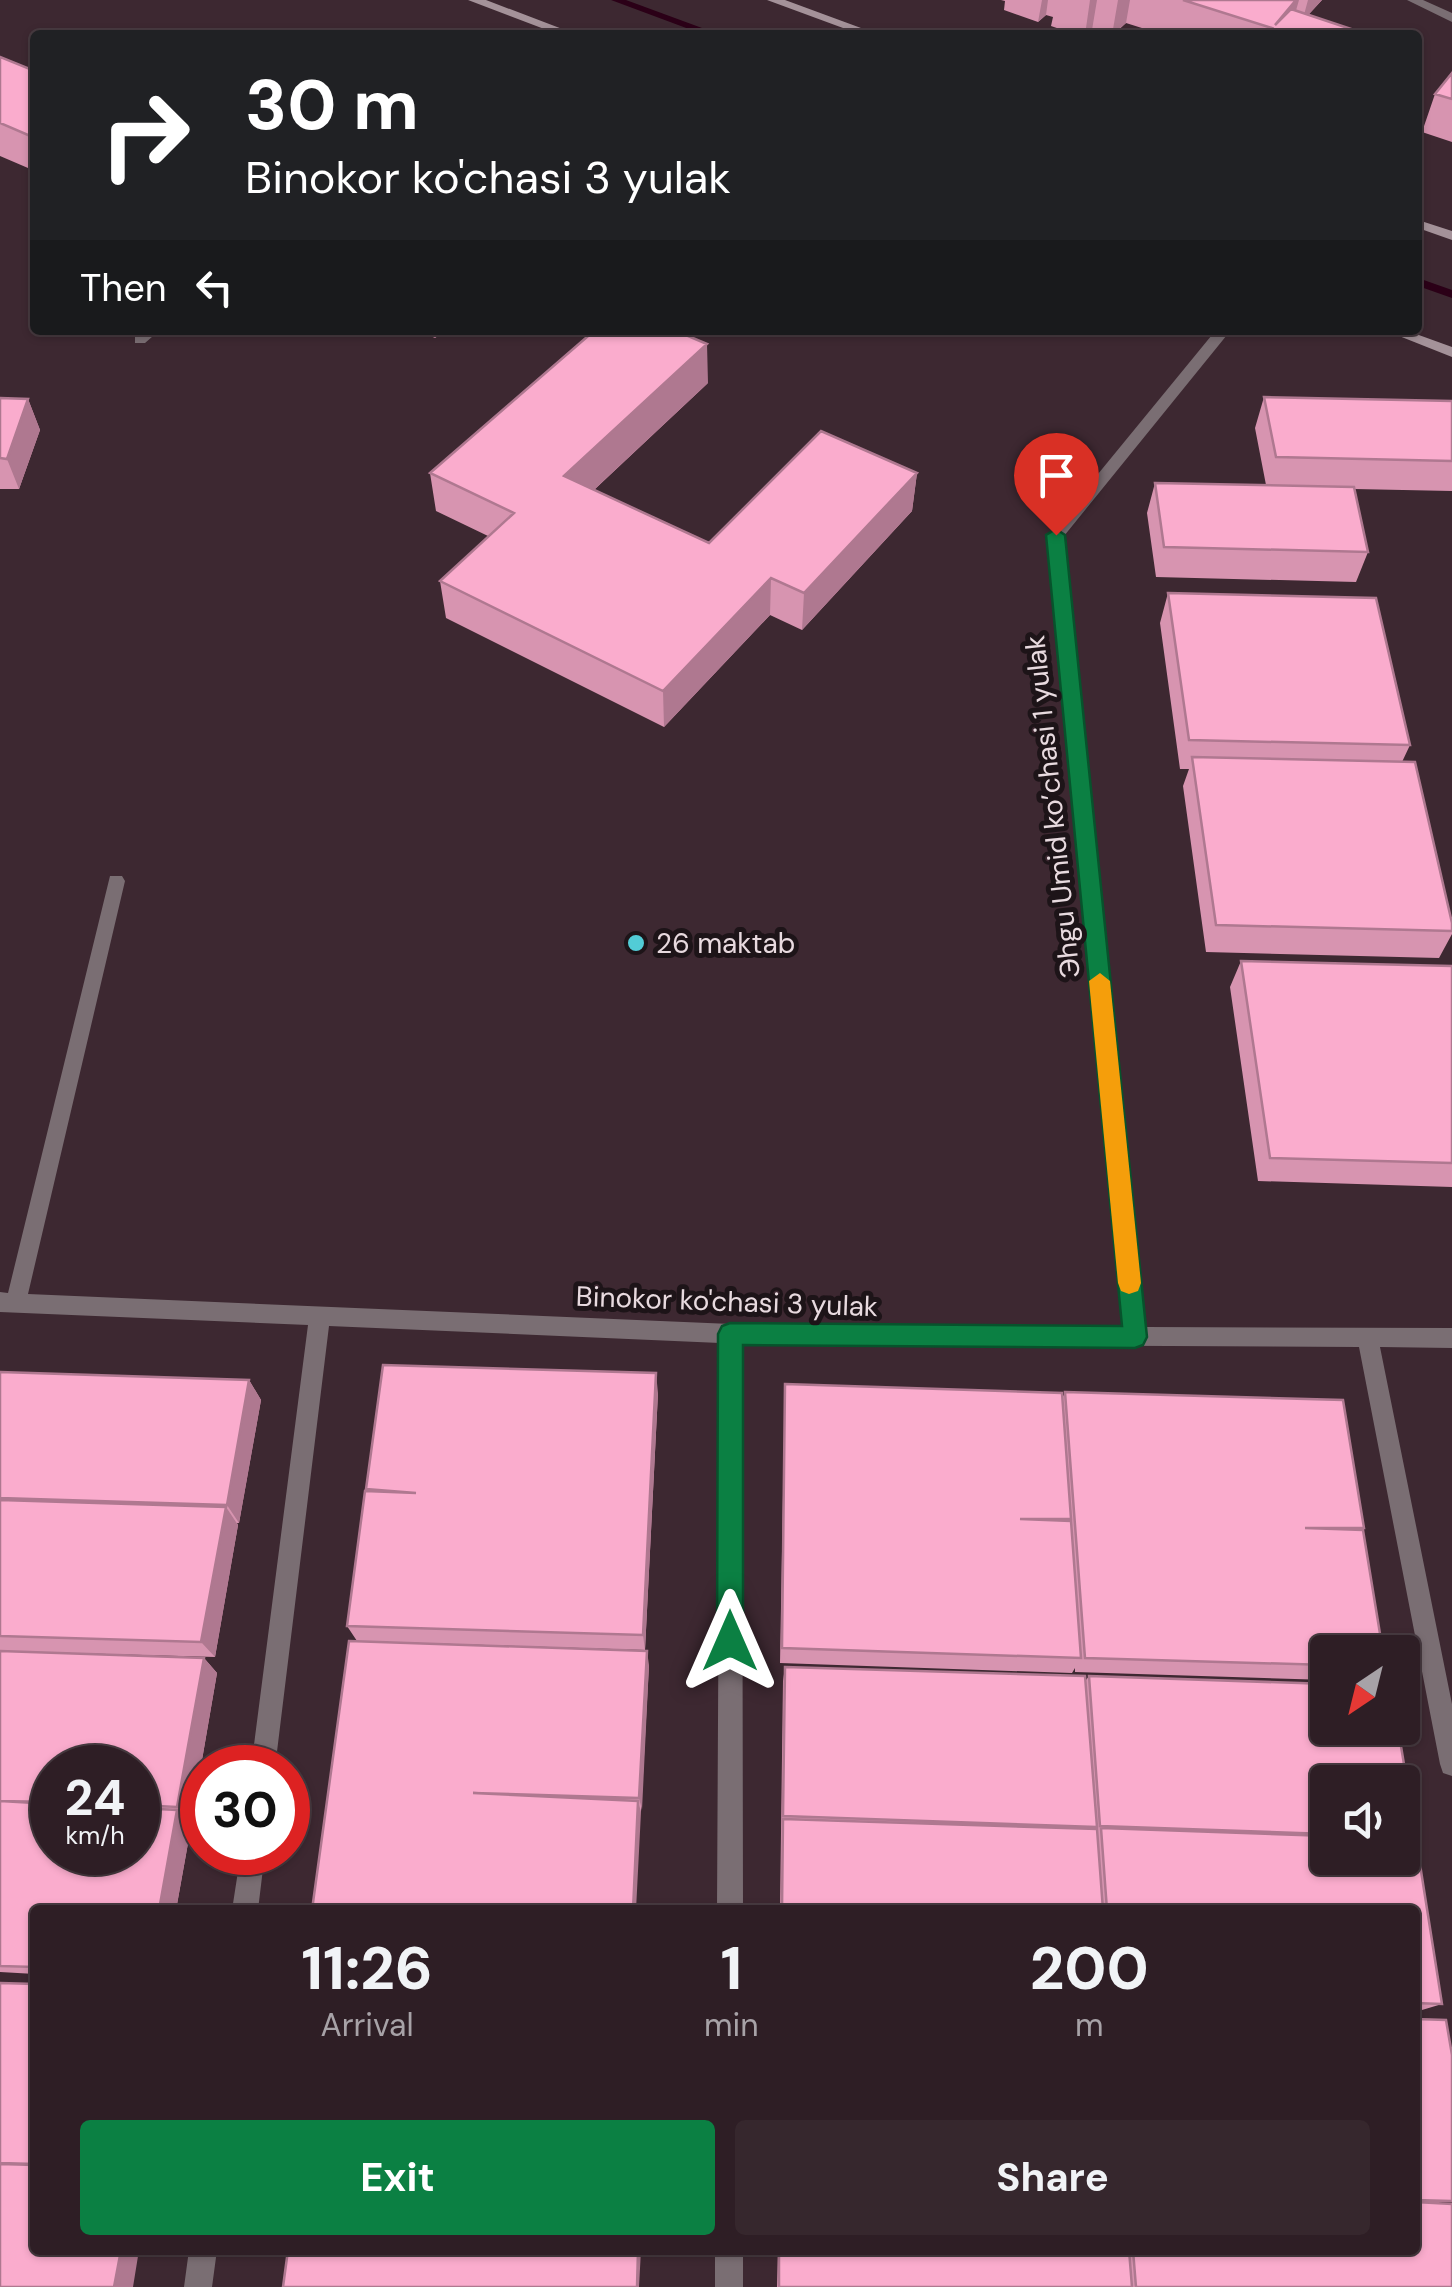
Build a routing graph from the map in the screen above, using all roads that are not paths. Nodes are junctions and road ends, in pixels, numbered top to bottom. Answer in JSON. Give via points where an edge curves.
{"nodes":[{"id":1,"x":474,"y":0,"type":"edge"},
{"id":2,"x":773,"y":0,"type":"edge"},
{"id":3,"x":1414,"y":0,"type":"edge"},
{"id":4,"x":1452,"y":18,"type":"edge"},
{"id":5,"x":547,"y":30,"type":"edge"},
{"id":6,"x":860,"y":30,"type":"edge"},
{"id":7,"x":1422,"y":225,"type":"edge"},
{"id":8,"x":1452,"y":236,"type":"edge"},
{"id":9,"x":1220,"y":335,"type":"edge"},
{"id":10,"x":1405,"y":335,"type":"edge"},
{"id":11,"x":1452,"y":352,"type":"edge"},
{"id":12,"x":116,"y":881,"type":"dead end"},
{"id":13,"x":8,"y":1302,"type":"edge"},
{"id":14,"x":320,"y":1315,"type":"junction"},
{"id":15,"x":730,"y":1334,"type":"junction"},
{"id":16,"x":1135,"y":1337,"type":"junction"},
{"id":17,"x":1452,"y":1338,"type":"edge"},
{"id":18,"x":1368,"y":1339,"type":"junction"},
{"id":19,"x":266,"y":1745,"type":"edge"},
{"id":20,"x":1452,"y":1764,"type":"edge"},
{"id":21,"x":250,"y":1875,"type":"edge"},
{"id":22,"x":247,"y":1905,"type":"edge"},
{"id":23,"x":730,"y":1905,"type":"edge"},
{"id":24,"x":202,"y":2255,"type":"edge"},
{"id":25,"x":729,"y":2255,"type":"edge"},
{"id":26,"x":198,"y":2287,"type":"edge"},
{"id":27,"x":729,"y":2287,"type":"edge"}],
"edges":[{"from":1,"to":5,"type":"main road"},
{"from":2,"to":6,"type":"main road"},
{"from":3,"to":4,"type":"street"},
{"from":7,"to":8,"type":"main road"},
{"from":9,"to":16,"type":"street","name":"Эhgu Umid ko’chasi 1 yulak","via":[[1056,535]]},
{"from":10,"to":11,"type":"main road"},
{"from":12,"to":13,"type":"street"},
{"from":13,"to":14,"type":"street","name":"Binokor ko'chasi 3 yulak"},
{"from":14,"to":15,"type":"street","name":"Binokor ko'chasi 3 yulak"},
{"from":14,"to":19,"type":"street"},
{"from":15,"to":16,"type":"street","name":"Binokor ko'chasi 3 yulak"},
{"from":15,"to":23,"type":"street"},
{"from":16,"to":18,"type":"street","name":"Binokor ko'chasi 3 yulak"},
{"from":17,"to":18,"type":"street","name":"Binokor ko'chasi 3 yulak"},
{"from":18,"to":20,"type":"street"},
{"from":21,"to":22,"type":"street"},
{"from":24,"to":26,"type":"street"},
{"from":25,"to":27,"type":"street"}]}
